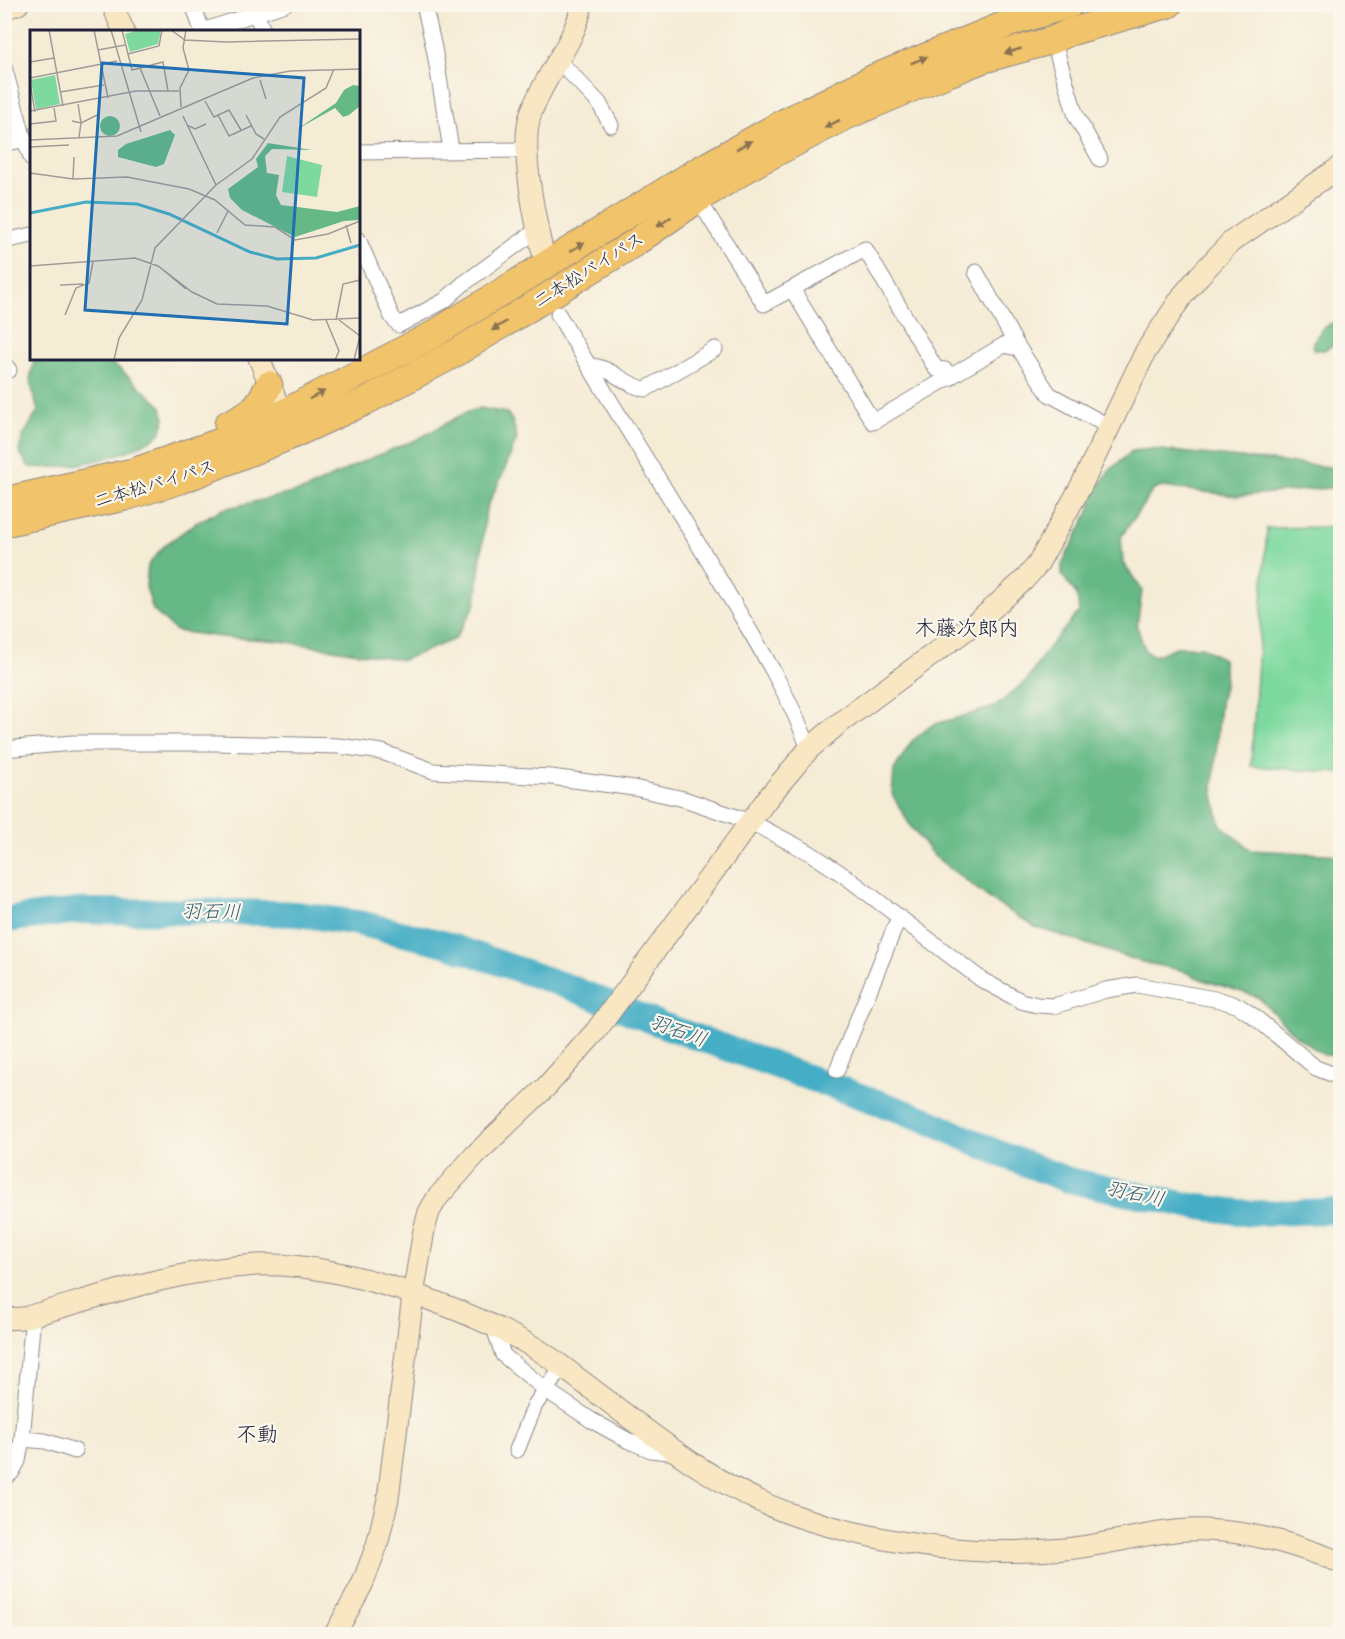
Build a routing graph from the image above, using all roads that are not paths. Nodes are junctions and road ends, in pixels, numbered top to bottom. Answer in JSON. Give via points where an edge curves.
{"nodes":[{"id":1,"x":18,"y":4,"type":"edge"},
{"id":2,"x":112,"y":4,"type":"edge"},
{"id":3,"x":193,"y":4,"type":"edge"},
{"id":4,"x":285,"y":4,"type":"edge"},
{"id":5,"x":424,"y":4,"type":"edge"},
{"id":6,"x":582,"y":4,"type":"edge"},
{"id":7,"x":1070,"y":4,"type":"edge"},
{"id":8,"x":1169,"y":4,"type":"edge"},
{"id":9,"x":4,"y":9,"type":"edge"},
{"id":10,"x":256,"y":15,"type":"junction"},
{"id":11,"x":122,"y":30,"type":"edge"},
{"id":12,"x":202,"y":30,"type":"edge"},
{"id":13,"x":205,"y":30,"type":"edge"},
{"id":14,"x":263,"y":30,"type":"edge"},
{"id":15,"x":1053,"y":40,"type":"junction"},
{"id":16,"x":558,"y":60,"type":"junction"},
{"id":17,"x":4,"y":67,"type":"edge"},
{"id":18,"x":611,"y":125,"type":"dead end"},
{"id":19,"x":24,"y":139,"type":"junction"},
{"id":20,"x":4,"y":144,"type":"edge"},
{"id":21,"x":451,"y":149,"type":"junction"},
{"id":22,"x":526,"y":150,"type":"junction"},
{"id":23,"x":360,"y":152,"type":"edge"},
{"id":24,"x":30,"y":154,"type":"edge"},
{"id":25,"x":1100,"y":159,"type":"dead end"},
{"id":26,"x":1341,"y":167,"type":"edge"},
{"id":27,"x":698,"y":199,"type":"junction"},
{"id":28,"x":537,"y":230,"type":"junction"},
{"id":29,"x":30,"y":235,"type":"edge"},
{"id":30,"x":4,"y":241,"type":"edge"},
{"id":31,"x":360,"y":244,"type":"edge"},
{"id":32,"x":543,"y":254,"type":"dead end"},
{"id":33,"x":976,"y":272,"type":"dead end"},
{"id":34,"x":792,"y":289,"type":"junction"},
{"id":35,"x":558,"y":314,"type":"dead end"},
{"id":36,"x":1016,"y":344,"type":"junction"},
{"id":37,"x":715,"y":350,"type":"dead end"},
{"id":38,"x":260,"y":360,"type":"edge"},
{"id":39,"x":589,"y":366,"type":"junction"},
{"id":40,"x":950,"y":378,"type":"junction"},
{"id":41,"x":269,"y":385,"type":"junction"},
{"id":42,"x":286,"y":425,"type":"junction"},
{"id":43,"x":1110,"y":427,"type":"junction"},
{"id":44,"x":89,"y":483,"type":"junction"},
{"id":45,"x":4,"y":501,"type":"edge"},
{"id":46,"x":4,"y":523,"type":"edge"},
{"id":47,"x":4,"y":749,"type":"edge"},
{"id":48,"x":809,"y":749,"type":"junction"},
{"id":49,"x":751,"y":822,"type":"junction"},
{"id":50,"x":899,"y":917,"type":"junction"},
{"id":51,"x":837,"y":1070,"type":"dead end"},
{"id":52,"x":1341,"y":1077,"type":"edge"},
{"id":53,"x":412,"y":1295,"type":"junction"},
{"id":54,"x":33,"y":1315,"type":"junction"},
{"id":55,"x":4,"y":1319,"type":"edge"},
{"id":56,"x":494,"y":1328,"type":"junction"},
{"id":57,"x":562,"y":1367,"type":"junction"},
{"id":58,"x":546,"y":1390,"type":"junction"},
{"id":59,"x":22,"y":1439,"type":"junction"},
{"id":60,"x":517,"y":1450,"type":"dead end"},
{"id":61,"x":75,"y":1451,"type":"dead end"},
{"id":62,"x":677,"y":1453,"type":"junction"},
{"id":63,"x":11,"y":1463,"type":"edge"},
{"id":64,"x":4,"y":1479,"type":"edge"},
{"id":65,"x":1341,"y":1562,"type":"edge"},
{"id":66,"x":335,"y":1635,"type":"edge"}],
"edges":[{"from":1,"to":9,"type":"street"},
{"from":2,"to":11,"type":"street"},
{"from":3,"to":12,"type":"street"},
{"from":4,"to":10,"type":"street"},
{"from":5,"to":21,"type":"street"},
{"from":6,"to":16,"type":"street","via":[[576,26]]},
{"from":42,"to":7,"type":"highway","name":"二本松バイパス","one_way":true,"via":[[696,172],[787,121],[874,78],[1007,24]]},
{"from":8,"to":15,"type":"highway","name":"二本松バイパス"},
{"from":10,"to":13,"type":"street"},
{"from":10,"to":14,"type":"street"},
{"from":15,"to":25,"type":"street","via":[[1076,116]]},
{"from":15,"to":27,"type":"highway","name":"二本松バイパス","one_way":true,"via":[[981,60],[846,116],[756,163]]},
{"from":16,"to":18,"type":"street","via":[[599,103]]},
{"from":16,"to":22,"type":"street","via":[[531,111]]},
{"from":17,"to":19,"type":"street"},
{"from":19,"to":20,"type":"street"},
{"from":19,"to":24,"type":"street"},
{"from":21,"to":22,"type":"street"},
{"from":21,"to":23,"type":"street"},
{"from":22,"to":28,"type":"street"},
{"from":26,"to":43,"type":"street","via":[[1231,242],[1200,275],[1146,351]]},
{"from":27,"to":34,"type":"street","via":[[764,304]]},
{"from":27,"to":42,"type":"highway","name":"二本松バイパス","one_way":true,"via":[[633,244],[454,354],[364,402]]},
{"from":28,"to":31,"type":"street","via":[[444,301],[399,324],[392,317]]},
{"from":28,"to":32,"type":"street"},
{"from":29,"to":30,"type":"street"},
{"from":33,"to":36,"type":"street"},
{"from":34,"to":40,"type":"street","via":[[865,249],[936,369],[945,370]]},
{"from":34,"to":40,"type":"street","via":[[873,422]]},
{"from":35,"to":39,"type":"street"},
{"from":36,"to":40,"type":"street","via":[[1004,345]]},
{"from":36,"to":43,"type":"street","via":[[1049,394]]},
{"from":37,"to":39,"type":"street","via":[[646,390],[601,366]]},
{"from":38,"to":41,"type":"street"},
{"from":39,"to":48,"type":"street","via":[[776,676]]},
{"from":41,"to":42,"type":"street"},
{"from":41,"to":44,"type":"highway","via":[[246,416],[110,470]]},
{"from":42,"to":44,"type":"highway","name":"二本松バイパス"},
{"from":42,"to":46,"type":"highway","name":"二本松バイパス","via":[[181,480],[125,497]]},
{"from":43,"to":48,"type":"street","via":[[1050,545],[1024,580],[981,618]]},
{"from":44,"to":45,"type":"highway","name":"二本松バイパス"},
{"from":47,"to":49,"type":"street","via":[[73,743],[339,746],[382,752],[433,771],[551,777],[634,788],[684,799]]},
{"from":48,"to":49,"type":"street"},
{"from":49,"to":50,"type":"street","via":[[810,853]]},
{"from":49,"to":53,"type":"street","via":[[599,1027],[437,1198],[424,1230]]},
{"from":50,"to":51,"type":"street"},
{"from":50,"to":52,"type":"street","via":[[982,980],[1022,1001],[1054,1006],[1137,985],[1220,1000],[1239,1006],[1256,1018],[1316,1068]]},
{"from":53,"to":54,"type":"street","via":[[343,1275],[258,1265],[197,1272]]},
{"from":53,"to":56,"type":"street"},
{"from":53,"to":66,"type":"street","via":[[388,1499],[362,1585]]},
{"from":54,"to":55,"type":"street"},
{"from":54,"to":59,"type":"street"},
{"from":56,"to":57,"type":"street","via":[[531,1345]]},
{"from":56,"to":58,"type":"street","via":[[503,1355]]},
{"from":57,"to":58,"type":"street"},
{"from":57,"to":62,"type":"street"},
{"from":58,"to":60,"type":"street","via":[[535,1405]]},
{"from":58,"to":62,"type":"street","via":[[629,1441],[651,1450]]},
{"from":59,"to":61,"type":"street","via":[[45,1441]]},
{"from":59,"to":63,"type":"street"},
{"from":62,"to":65,"type":"street","via":[[787,1513],[873,1536],[952,1550],[1001,1553],[1068,1549],[1201,1529],[1263,1535]]},
{"from":63,"to":64,"type":"street","via":[[12,1472]]}]}
